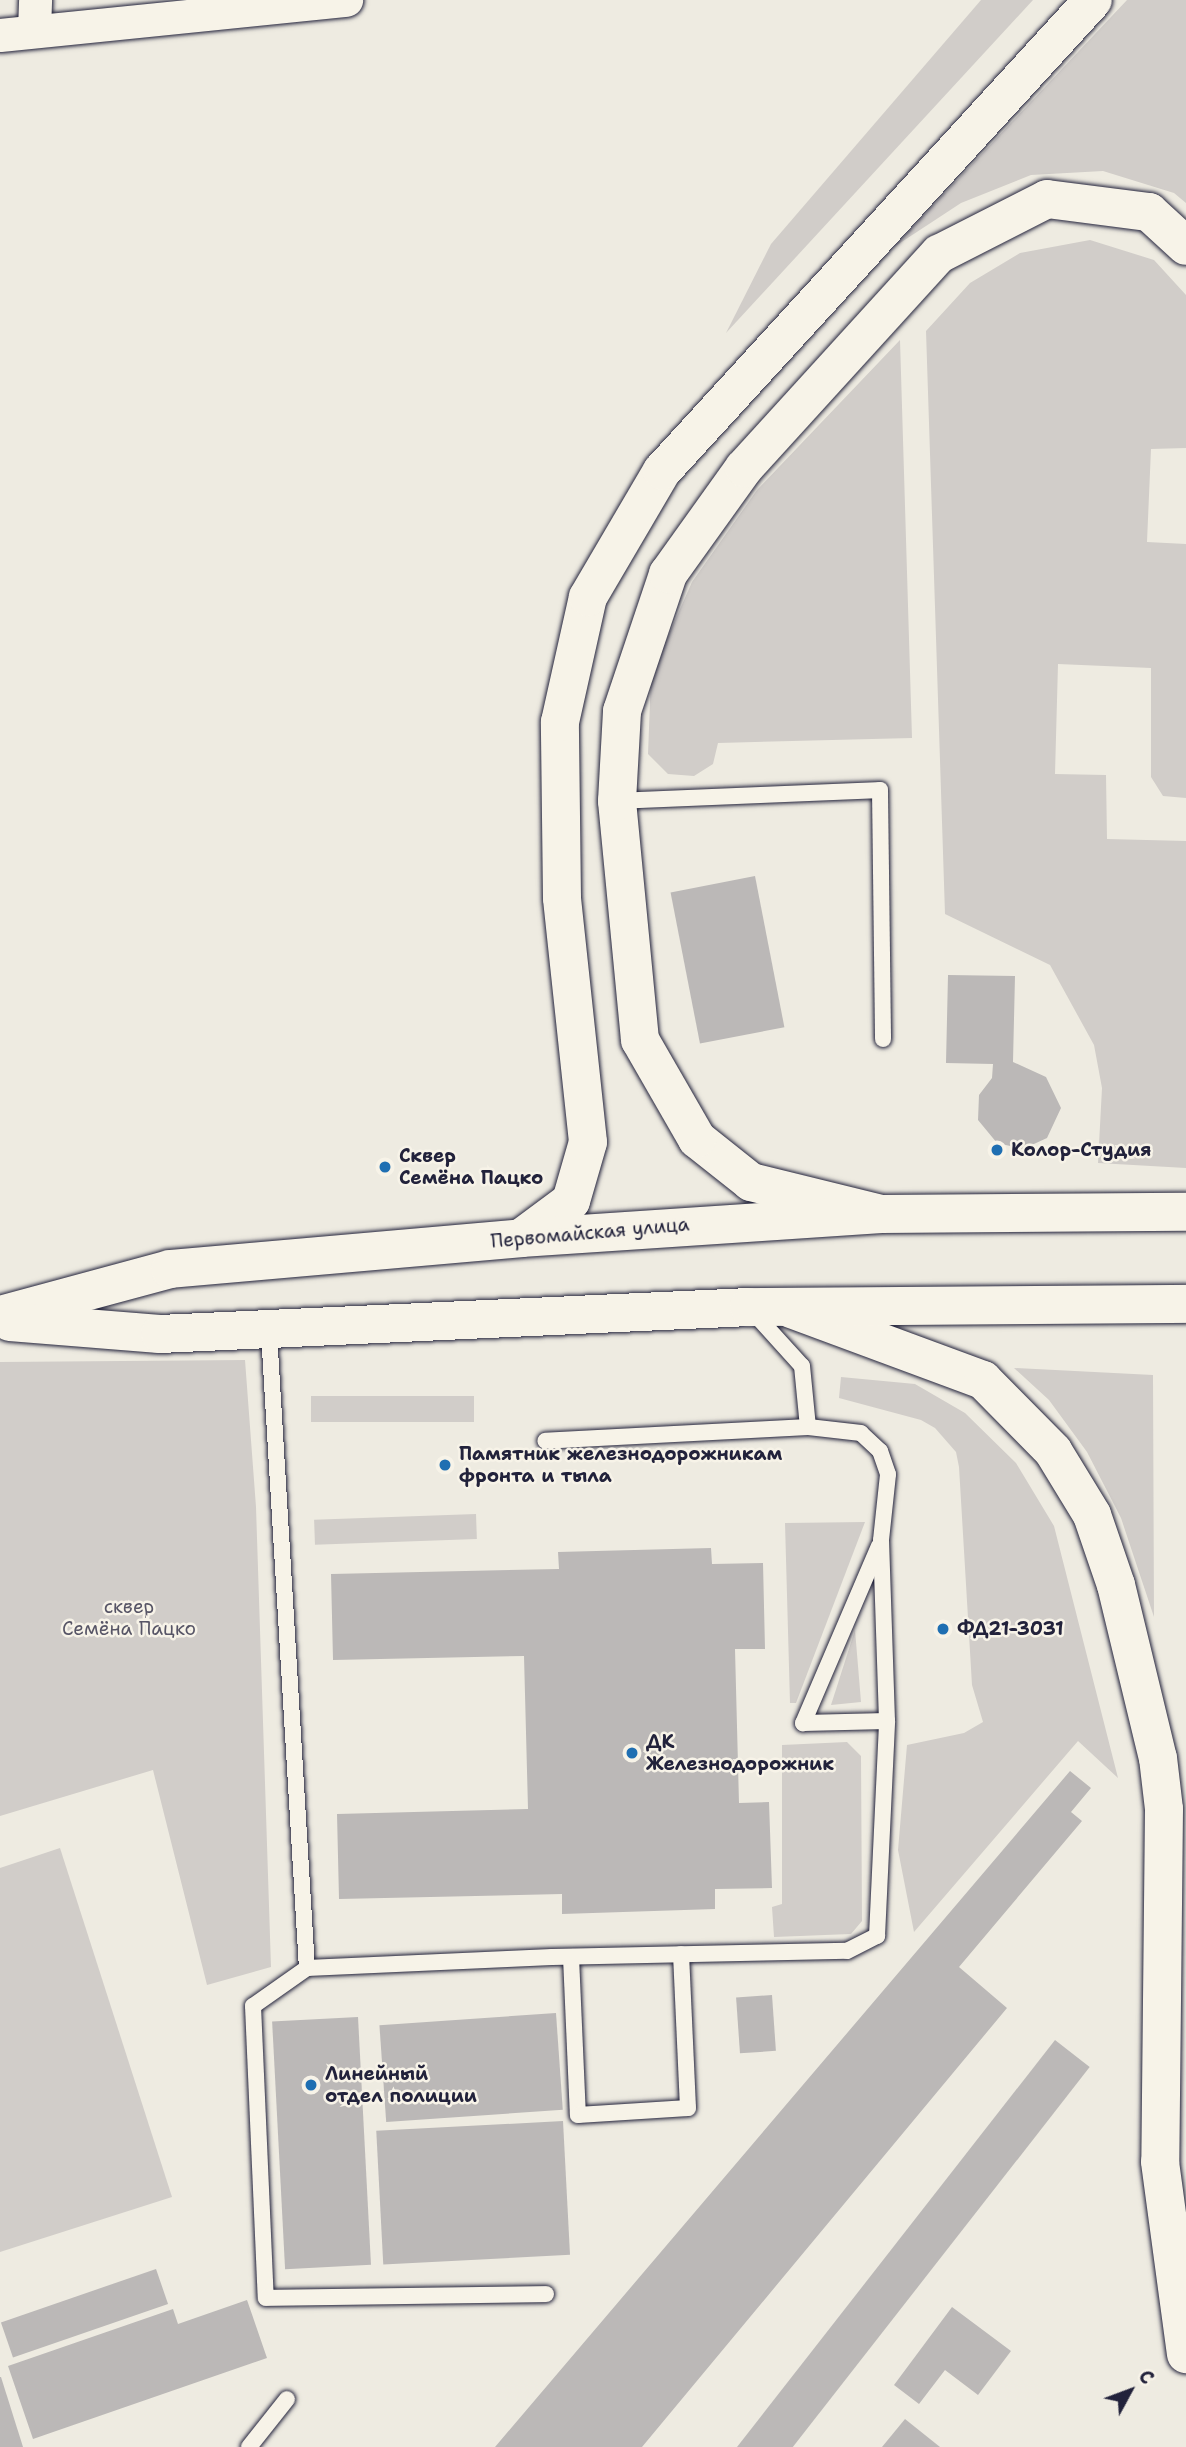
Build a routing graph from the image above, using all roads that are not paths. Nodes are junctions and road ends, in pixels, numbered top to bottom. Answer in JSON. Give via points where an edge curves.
{"nodes":[{"id":1,"x":346,"y":0,"type":"edge"},
{"id":2,"x":1093,"y":0,"type":"edge"},
{"id":3,"x":34,"y":15,"type":"edge"},
{"id":4,"x":0,"y":35,"type":"edge"},
{"id":5,"x":1186,"y":246,"type":"edge"},
{"id":6,"x":617,"y":801,"type":"junction"},
{"id":7,"x":883,"y":1039,"type":"dead end"},
{"id":8,"x":1176,"y":1212,"type":"edge"},
{"id":9,"x":881,"y":1214,"type":"junction"},
{"id":10,"x":521,"y":1238,"type":"junction"},
{"id":11,"x":1169,"y":1304,"type":"edge"},
{"id":12,"x":749,"y":1307,"type":"junction"},
{"id":13,"x":791,"y":1309,"type":"junction"},
{"id":14,"x":0,"y":1315,"type":"edge"},
{"id":15,"x":0,"y":1321,"type":"edge"},
{"id":16,"x":269,"y":1333,"type":"junction"},
{"id":17,"x":808,"y":1427,"type":"junction"},
{"id":18,"x":545,"y":1441,"type":"dead end"},
{"id":19,"x":881,"y":1540,"type":"junction"},
{"id":20,"x":887,"y":1721,"type":"junction"},
{"id":21,"x":681,"y":1954,"type":"junction"},
{"id":22,"x":571,"y":1956,"type":"junction"},
{"id":23,"x":307,"y":1968,"type":"junction"},
{"id":24,"x":546,"y":2294,"type":"dead end"},
{"id":25,"x":1186,"y":2354,"type":"edge"},
{"id":26,"x":287,"y":2399,"type":"dead end"},
{"id":27,"x":249,"y":2447,"type":"edge"}],
"edges":[{"from":1,"to":3,"type":"street"},
{"from":2,"to":10,"type":"street","via":[[662,471],[588,597],[559,722],[562,898],[588,1142],[571,1201]]},
{"from":3,"to":4,"type":"street"},
{"from":5,"to":6,"type":"street","via":[[1149,212],[1047,199],[939,254],[744,468],[668,573],[622,710]]},
{"from":6,"to":7,"type":"lane","via":[[880,790]]},
{"from":6,"to":9,"type":"street","via":[[640,1040],[697,1139],[751,1182]]},
{"from":8,"to":9,"type":"street","name":"Первомайская улица"},
{"from":9,"to":10,"type":"street","name":"Первомайская улица"},
{"from":10,"to":14,"type":"street","name":"Первомайская улица","via":[[170,1269]]},
{"from":11,"to":13,"type":"street","via":[[948,1302]]},
{"from":12,"to":13,"type":"street"},
{"from":12,"to":16,"type":"street","via":[[444,1318]]},
{"from":12,"to":17,"type":"lane","via":[[802,1366]]},
{"from":13,"to":25,"type":"street","via":[[983,1380],[1053,1451],[1092,1515],[1116,1585],[1158,1758],[1164,1809],[1160,2162]]},
{"from":15,"to":16,"type":"street","via":[[160,1334]]},
{"from":16,"to":23,"type":"lane"},
{"from":17,"to":18,"type":"lane"},
{"from":17,"to":19,"type":"lane","via":[[862,1433],[880,1451],[888,1474]]},
{"from":19,"to":20,"type":"lane"},
{"from":19,"to":20,"type":"lane","via":[[803,1723]]},
{"from":20,"to":21,"type":"lane","via":[[877,1937],[847,1951]]},
{"from":21,"to":22,"type":"lane"},
{"from":21,"to":22,"type":"lane","via":[[688,2108],[578,2115]]},
{"from":22,"to":23,"type":"lane"},
{"from":23,"to":24,"type":"lane","via":[[253,2006],[266,2298]]},
{"from":26,"to":27,"type":"lane"}]}
